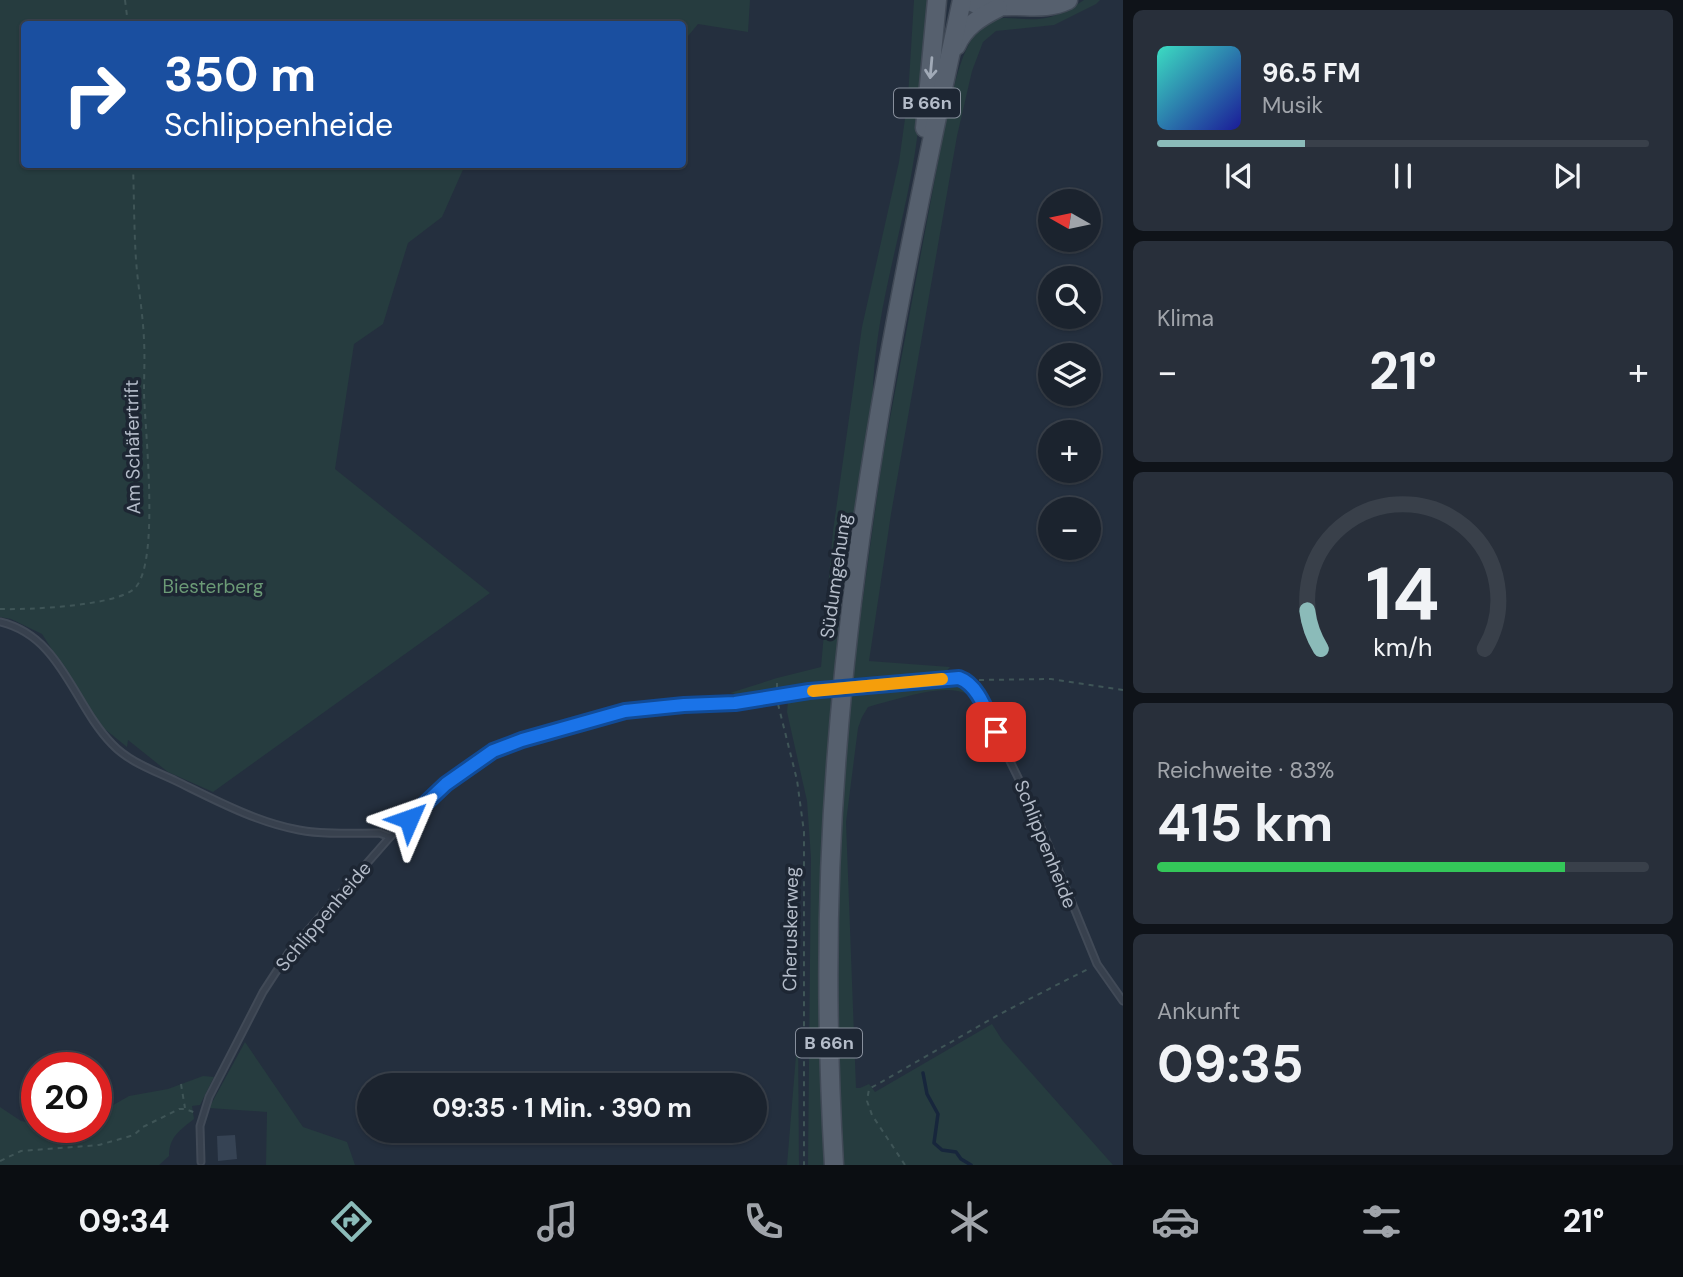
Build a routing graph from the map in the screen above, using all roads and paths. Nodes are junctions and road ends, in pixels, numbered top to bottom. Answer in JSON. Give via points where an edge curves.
{"nodes":[{"id":1,"x":125,"y":0,"type":"edge"},
{"id":2,"x":937,"y":0,"type":"edge"},
{"id":3,"x":962,"y":0,"type":"edge"},
{"id":4,"x":968,"y":0,"type":"edge"},
{"id":5,"x":1068,"y":0,"type":"edge"},
{"id":6,"x":1004,"y":4,"type":"edge"},
{"id":7,"x":128,"y":21,"type":"edge"},
{"id":8,"x":948,"y":65,"type":"junction"},
{"id":9,"x":133,"y":168,"type":"edge"},
{"id":10,"x":919,"y":205,"type":"junction"},
{"id":11,"x":0,"y":609,"type":"edge"},
{"id":12,"x":0,"y":622,"type":"edge"},
{"id":13,"x":777,"y":678,"type":"dead end"},
{"id":14,"x":968,"y":681,"type":"junction"},
{"id":15,"x":1123,"y":690,"type":"edge"},
{"id":16,"x":776,"y":696,"type":"junction"},
{"id":17,"x":390,"y":837,"type":"junction"},
{"id":18,"x":1097,"y":964,"type":"junction"},
{"id":19,"x":1123,"y":1001,"type":"edge"},
{"id":20,"x":181,"y":1084,"type":"dead end"},
{"id":21,"x":186,"y":1109,"type":"junction"},
{"id":22,"x":203,"y":1113,"type":"junction"},
{"id":23,"x":0,"y":1161,"type":"edge"},
{"id":24,"x":201,"y":1162,"type":"dead end"},
{"id":25,"x":804,"y":1165,"type":"edge"},
{"id":26,"x":834,"y":1165,"type":"edge"},
{"id":27,"x":905,"y":1165,"type":"edge"}],
"edges":[{"from":1,"to":7,"type":"path"},
{"from":2,"to":10,"type":"main road","number":"B 66n","one_way":true},
{"from":3,"to":8,"type":"main road","name":"Südumgehung","number":"B 66n"},
{"from":4,"to":6,"type":"main road"},
{"from":5,"to":6,"type":"main road","via":[[1049,7]]},
{"from":6,"to":8,"type":"main road","number":"B 66n","via":[[972,24]]},
{"from":8,"to":10,"type":"main road","name":"Südumgehung","number":"B 66n"},
{"from":9,"to":11,"type":"path","name":"Am Schäfertrift","via":[[148,460],[143,575],[130,592],[103,600],[58,609]]},
{"from":10,"to":26,"type":"main road","name":"Südumgehung","number":"B 66n","via":[[866,506],[837,748],[828,921]]},
{"from":12,"to":17,"type":"lane","via":[[30,633],[46,647],[98,727],[127,758],[261,819],[298,830]]},
{"from":13,"to":16,"type":"path","name":"Cheruskerweg"},
{"from":14,"to":15,"type":"path","via":[[1032,678]]},
{"from":14,"to":16,"type":"lane","name":"Schlippenheide","bridge":true,"via":[[943,679]]},
{"from":14,"to":18,"type":"lane","name":"Schlippenheide","via":[[1015,769]]},
{"from":16,"to":17,"type":"lane","name":"Schlippenheide","via":[[625,711],[512,744],[493,751],[446,784]]},
{"from":16,"to":25,"type":"path","name":"Cheruskerweg","via":[[797,780],[804,832]]},
{"from":17,"to":22,"type":"lane","name":"Schlippenheide","via":[[289,952],[246,1025]]},
{"from":18,"to":19,"type":"lane","name":"Schlippenheide"},
{"from":18,"to":27,"type":"path","via":[[869,1088],[872,1115]]},
{"from":20,"to":21,"type":"path"},
{"from":21,"to":22,"type":"path"},
{"from":21,"to":23,"type":"path","via":[[168,1113],[134,1135],[99,1144],[20,1151]]},
{"from":22,"to":24,"type":"lane","name":"Schlippenheide"}]}
